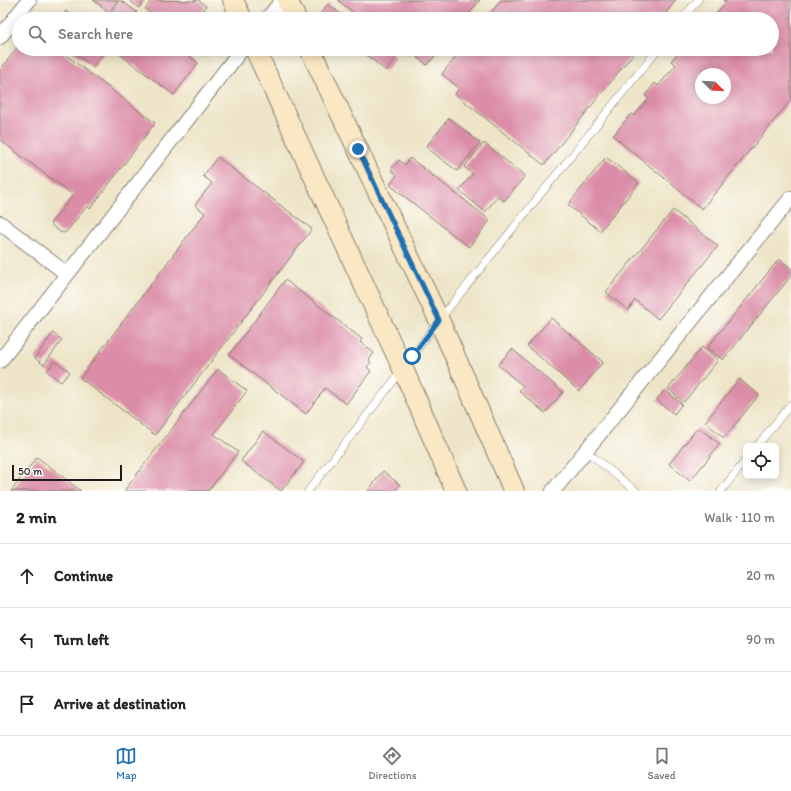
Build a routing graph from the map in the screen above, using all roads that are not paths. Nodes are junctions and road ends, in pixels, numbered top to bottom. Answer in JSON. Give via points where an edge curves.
{"nodes":[{"id":1,"x":29,"y":0,"type":"edge"},
{"id":2,"x":233,"y":0,"type":"edge"},
{"id":3,"x":283,"y":0,"type":"edge"},
{"id":4,"x":287,"y":0,"type":"edge"},
{"id":5,"x":698,"y":0,"type":"edge"},
{"id":6,"x":20,"y":12,"type":"edge"},
{"id":7,"x":239,"y":12,"type":"edge"},
{"id":8,"x":273,"y":12,"type":"edge"},
{"id":9,"x":293,"y":12,"type":"edge"},
{"id":10,"x":688,"y":12,"type":"edge"},
{"id":11,"x":12,"y":22,"type":"edge"},
{"id":12,"x":0,"y":38,"type":"edge"},
{"id":13,"x":237,"y":56,"type":"edge"},
{"id":14,"x":258,"y":56,"type":"edge"},
{"id":15,"x":313,"y":56,"type":"edge"},
{"id":16,"x":652,"y":56,"type":"edge"},
{"id":17,"x":791,"y":198,"type":"edge"},
{"id":18,"x":0,"y":223,"type":"edge"},
{"id":19,"x":67,"y":274,"type":"junction"},
{"id":20,"x":439,"y":320,"type":"junction"},
{"id":21,"x":0,"y":361,"type":"edge"},
{"id":22,"x":403,"y":369,"type":"junction"},
{"id":23,"x":791,"y":404,"type":"edge"},
{"id":24,"x":759,"y":443,"type":"edge"},
{"id":25,"x":586,"y":450,"type":"junction"},
{"id":26,"x":743,"y":464,"type":"edge"},
{"id":27,"x":308,"y":491,"type":"edge"},
{"id":28,"x":456,"y":491,"type":"edge"},
{"id":29,"x":514,"y":491,"type":"edge"},
{"id":30,"x":553,"y":491,"type":"edge"},
{"id":31,"x":636,"y":491,"type":"edge"},
{"id":32,"x":721,"y":491,"type":"edge"}],
"edges":[{"from":1,"to":6,"type":"street"},
{"from":2,"to":7,"type":"street"},
{"from":3,"to":8,"type":"street"},
{"from":4,"to":9,"type":"street"},
{"from":5,"to":10,"type":"lane"},
{"from":11,"to":12,"type":"street"},
{"from":13,"to":19,"type":"street"},
{"from":14,"to":22,"type":"street"},
{"from":15,"to":20,"type":"street"},
{"from":16,"to":20,"type":"lane"},
{"from":17,"to":25,"type":"street"},
{"from":18,"to":19,"type":"street"},
{"from":19,"to":21,"type":"street"},
{"from":20,"to":22,"type":"lane"},
{"from":20,"to":29,"type":"street"},
{"from":22,"to":27,"type":"lane"},
{"from":22,"to":28,"type":"street"},
{"from":23,"to":24,"type":"lane"},
{"from":25,"to":30,"type":"street"},
{"from":25,"to":31,"type":"lane"},
{"from":26,"to":32,"type":"lane"}]}
